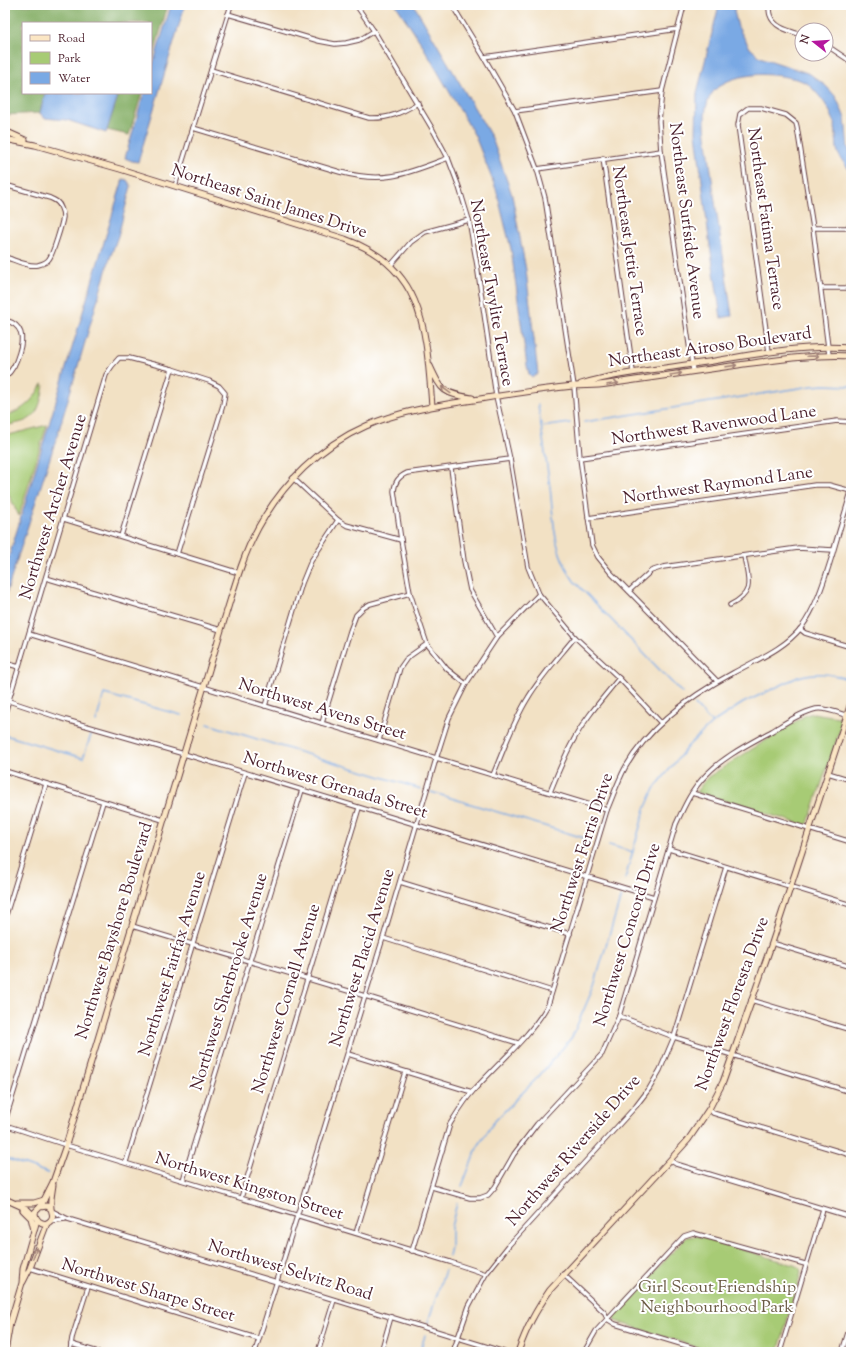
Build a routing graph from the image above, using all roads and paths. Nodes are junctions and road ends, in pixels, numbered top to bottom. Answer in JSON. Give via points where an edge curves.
{"nodes":[{"id":1,"x":231,"y":5,"type":"edge"},
{"id":2,"x":356,"y":5,"type":"edge"},
{"id":3,"x":452,"y":5,"type":"edge"},
{"id":4,"x":684,"y":5,"type":"edge"},
{"id":5,"x":769,"y":5,"type":"edge"},
{"id":6,"x":228,"y":14,"type":"junction"},
{"id":7,"x":678,"y":29,"type":"junction"},
{"id":8,"x":374,"y":31,"type":"junction"},
{"id":9,"x":794,"y":32,"type":"edge"},
{"id":10,"x":834,"y":50,"type":"edge"},
{"id":11,"x":484,"y":57,"type":"junction"},
{"id":12,"x":851,"y":64,"type":"edge"},
{"id":13,"x":211,"y":70,"type":"junction"},
{"id":14,"x":662,"y":91,"type":"junction"},
{"id":15,"x":418,"y":103,"type":"junction"},
{"id":16,"x":515,"y":111,"type":"junction"},
{"id":17,"x":193,"y":128,"type":"junction"},
{"id":18,"x":5,"y":131,"type":"edge"},
{"id":19,"x":5,"y":139,"type":"edge"},
{"id":20,"x":35,"y":145,"type":"junction"},
{"id":21,"x":660,"y":151,"type":"junction"},
{"id":22,"x":448,"y":158,"type":"junction"},
{"id":23,"x":603,"y":158,"type":"junction"},
{"id":24,"x":537,"y":169,"type":"junction"},
{"id":25,"x":5,"y":184,"type":"edge"},
{"id":26,"x":175,"y":186,"type":"junction"},
{"id":27,"x":469,"y":220,"type":"junction"},
{"id":28,"x":813,"y":228,"type":"junction"},
{"id":29,"x":851,"y":228,"type":"edge"},
{"id":30,"x":5,"y":257,"type":"edge"},
{"id":31,"x":391,"y":265,"type":"junction"},
{"id":32,"x":821,"y":288,"type":"junction"},
{"id":33,"x":851,"y":288,"type":"edge"},
{"id":34,"x":5,"y":320,"type":"edge"},
{"id":35,"x":829,"y":347,"type":"junction"},
{"id":36,"x":851,"y":348,"type":"edge"},
{"id":37,"x":769,"y":352,"type":"junction"},
{"id":38,"x":829,"y":355,"type":"junction"},
{"id":39,"x":851,"y":356,"type":"edge"},
{"id":40,"x":428,"y":362,"type":"junction"},
{"id":41,"x":692,"y":365,"type":"junction"},
{"id":42,"x":172,"y":369,"type":"junction"},
{"id":43,"x":693,"y":371,"type":"junction"},
{"id":44,"x":632,"y":372,"type":"junction"},
{"id":45,"x":5,"y":377,"type":"edge"},
{"id":46,"x":574,"y":386,"type":"junction"},
{"id":47,"x":496,"y":396,"type":"junction"},
{"id":48,"x":477,"y":399,"type":"junction"},
{"id":49,"x":432,"y":406,"type":"junction"},
{"id":50,"x":851,"y":422,"type":"edge"},
{"id":51,"x":580,"y":458,"type":"junction"},
{"id":52,"x":510,"y":459,"type":"junction"},
{"id":53,"x":451,"y":468,"type":"junction"},
{"id":54,"x":294,"y":478,"type":"junction"},
{"id":55,"x":851,"y":491,"type":"edge"},
{"id":56,"x":588,"y":518,"type":"junction"},
{"id":57,"x":64,"y":519,"type":"junction"},
{"id":58,"x":338,"y":520,"type":"junction"},
{"id":59,"x":121,"y":536,"type":"junction"},
{"id":60,"x":401,"y":540,"type":"junction"},
{"id":61,"x":833,"y":550,"type":"junction"},
{"id":62,"x":177,"y":554,"type":"junction"},
{"id":63,"x":744,"y":556,"type":"junction"},
{"id":64,"x":239,"y":573,"type":"junction"},
{"id":65,"x":46,"y":578,"type":"junction"},
{"id":66,"x":629,"y":591,"type":"junction"},
{"id":67,"x":410,"y":593,"type":"junction"},
{"id":68,"x":539,"y":594,"type":"junction"},
{"id":69,"x":730,"y":606,"type":"dead end"},
{"id":70,"x":800,"y":629,"type":"junction"},
{"id":71,"x":221,"y":630,"type":"junction"},
{"id":72,"x":29,"y":634,"type":"junction"},
{"id":73,"x":497,"y":637,"type":"junction"},
{"id":74,"x":575,"y":637,"type":"junction"},
{"id":75,"x":427,"y":644,"type":"junction"},
{"id":76,"x":851,"y":646,"type":"edge"},
{"id":77,"x":5,"y":663,"type":"edge"},
{"id":78,"x":19,"y":667,"type":"junction"},
{"id":79,"x":619,"y":678,"type":"junction"},
{"id":80,"x":717,"y":681,"type":"junction"},
{"id":81,"x":466,"y":684,"type":"junction"},
{"id":82,"x":204,"y":688,"type":"junction"},
{"id":83,"x":9,"y":701,"type":"junction"},
{"id":84,"x":851,"y":703,"type":"edge"},
{"id":85,"x":265,"y":706,"type":"junction"},
{"id":86,"x":5,"y":713,"type":"edge"},
{"id":87,"x":849,"y":717,"type":"edge"},
{"id":88,"x":322,"y":723,"type":"junction"},
{"id":89,"x":661,"y":723,"type":"junction"},
{"id":90,"x":379,"y":740,"type":"junction"},
{"id":91,"x":184,"y":754,"type":"junction"},
{"id":92,"x":436,"y":759,"type":"junction"},
{"id":93,"x":5,"y":771,"type":"edge"},
{"id":94,"x":245,"y":773,"type":"junction"},
{"id":95,"x":828,"y":773,"type":"junction"},
{"id":96,"x":493,"y":775,"type":"junction"},
{"id":97,"x":851,"y":780,"type":"edge"},
{"id":98,"x":46,"y":784,"type":"junction"},
{"id":99,"x":302,"y":790,"type":"junction"},
{"id":100,"x":550,"y":792,"type":"junction"},
{"id":101,"x":692,"y":792,"type":"junction"},
{"id":102,"x":103,"y":802,"type":"junction"},
{"id":103,"x":359,"y":808,"type":"junction"},
{"id":104,"x":608,"y":810,"type":"junction"},
{"id":105,"x":164,"y":820,"type":"junction"},
{"id":106,"x":416,"y":825,"type":"junction"},
{"id":107,"x":809,"y":829,"type":"junction"},
{"id":108,"x":851,"y":842,"type":"edge"},
{"id":109,"x":669,"y":849,"type":"junction"},
{"id":110,"x":726,"y":867,"type":"junction"},
{"id":111,"x":588,"y":877,"type":"junction"},
{"id":112,"x":400,"y":882,"type":"junction"},
{"id":113,"x":789,"y":887,"type":"junction"},
{"id":114,"x":654,"y":897,"type":"junction"},
{"id":115,"x":851,"y":905,"type":"edge"},
{"id":116,"x":5,"y":918,"type":"edge"},
{"id":117,"x":132,"y":926,"type":"junction"},
{"id":118,"x":570,"y":934,"type":"junction"},
{"id":119,"x":383,"y":938,"type":"junction"},
{"id":120,"x":772,"y":943,"type":"junction"},
{"id":121,"x":192,"y":945,"type":"junction"},
{"id":122,"x":250,"y":962,"type":"junction"},
{"id":123,"x":851,"y":967,"type":"edge"},
{"id":124,"x":307,"y":979,"type":"junction"},
{"id":125,"x":552,"y":991,"type":"junction"},
{"id":126,"x":365,"y":996,"type":"junction"},
{"id":127,"x":751,"y":1000,"type":"junction"},
{"id":128,"x":619,"y":1016,"type":"junction"},
{"id":129,"x":851,"y":1030,"type":"edge"},
{"id":130,"x":674,"y":1037,"type":"junction"},
{"id":131,"x":518,"y":1043,"type":"junction"},
{"id":132,"x":348,"y":1054,"type":"junction"},
{"id":133,"x":732,"y":1055,"type":"junction"},
{"id":134,"x":405,"y":1072,"type":"junction"},
{"id":135,"x":472,"y":1092,"type":"junction"},
{"id":136,"x":851,"y":1092,"type":"edge"},
{"id":137,"x":709,"y":1110,"type":"junction"},
{"id":138,"x":5,"y":1120,"type":"edge"},
{"id":139,"x":5,"y":1125,"type":"edge"},
{"id":140,"x":66,"y":1145,"type":"junction"},
{"id":141,"x":851,"y":1155,"type":"edge"},
{"id":142,"x":670,"y":1160,"type":"junction"},
{"id":143,"x":126,"y":1162,"type":"junction"},
{"id":144,"x":183,"y":1180,"type":"junction"},
{"id":145,"x":53,"y":1182,"type":"junction"},
{"id":146,"x":432,"y":1187,"type":"junction"},
{"id":147,"x":241,"y":1198,"type":"junction"},
{"id":148,"x":5,"y":1199,"type":"edge"},
{"id":149,"x":44,"y":1200,"type":"junction"},
{"id":150,"x":16,"y":1203,"type":"junction"},
{"id":151,"x":41,"y":1206,"type":"junction"},
{"id":152,"x":823,"y":1209,"type":"junction"},
{"id":153,"x":51,"y":1210,"type":"junction"},
{"id":154,"x":297,"y":1215,"type":"junction"},
{"id":155,"x":851,"y":1217,"type":"edge"},
{"id":156,"x":36,"y":1218,"type":"junction"},
{"id":157,"x":68,"y":1219,"type":"junction"},
{"id":158,"x":48,"y":1222,"type":"junction"},
{"id":159,"x":34,"y":1231,"type":"junction"},
{"id":160,"x":356,"y":1233,"type":"junction"},
{"id":161,"x":412,"y":1251,"type":"junction"},
{"id":162,"x":806,"y":1264,"type":"junction"},
{"id":163,"x":30,"y":1268,"type":"junction"},
{"id":164,"x":486,"y":1274,"type":"junction"},
{"id":165,"x":563,"y":1274,"type":"junction"},
{"id":166,"x":277,"y":1282,"type":"junction"},
{"id":167,"x":22,"y":1283,"type":"junction"},
{"id":168,"x":88,"y":1287,"type":"junction"},
{"id":169,"x":334,"y":1300,"type":"junction"},
{"id":170,"x":391,"y":1317,"type":"junction"},
{"id":171,"x":607,"y":1319,"type":"junction"},
{"id":172,"x":851,"y":1323,"type":"edge"},
{"id":173,"x":457,"y":1337,"type":"junction"},
{"id":174,"x":259,"y":1339,"type":"junction"},
{"id":175,"x":71,"y":1344,"type":"junction"},
{"id":176,"x":5,"y":1352,"type":"edge"},
{"id":177,"x":70,"y":1352,"type":"edge"},
{"id":178,"x":98,"y":1352,"type":"edge"},
{"id":179,"x":255,"y":1352,"type":"edge"},
{"id":180,"x":318,"y":1352,"type":"edge"},
{"id":181,"x":380,"y":1352,"type":"edge"},
{"id":182,"x":452,"y":1352,"type":"edge"},
{"id":183,"x":504,"y":1352,"type":"edge"},
{"id":184,"x":518,"y":1352,"type":"edge"},
{"id":185,"x":584,"y":1352,"type":"edge"},
{"id":186,"x":707,"y":1352,"type":"edge"},
{"id":187,"x":780,"y":1352,"type":"edge"},
{"id":188,"x":842,"y":1352,"type":"edge"}],
"edges":[{"from":1,"to":6,"type":"street"},
{"from":2,"to":8,"type":"street","name":"Northeast Twylite Terrace"},
{"from":3,"to":11,"type":"street"},
{"from":4,"to":7,"type":"street","name":"Northeast Surfside Avenue"},
{"from":5,"to":9,"type":"street","via":[[770,15],[778,26]]},
{"from":6,"to":8,"type":"street","via":[[336,44],[359,40]]},
{"from":6,"to":13,"type":"street"},
{"from":7,"to":11,"type":"street"},
{"from":7,"to":14,"type":"street","name":"Northeast Surfside Avenue"},
{"from":8,"to":15,"type":"street","name":"Northeast Twylite Terrace"},
{"from":10,"to":12,"type":"street"},
{"from":11,"to":16,"type":"street"},
{"from":13,"to":15,"type":"street","via":[[369,118],[389,117],[402,113]]},
{"from":13,"to":17,"type":"street"},
{"from":14,"to":16,"type":"street"},
{"from":14,"to":21,"type":"street","name":"Northeast Surfside Avenue"},
{"from":15,"to":22,"type":"street","name":"Northeast Twylite Terrace"},
{"from":16,"to":24,"type":"street"},
{"from":17,"to":22,"type":"street","via":[[363,177],[398,176]]},
{"from":17,"to":26,"type":"street"},
{"from":18,"to":20,"type":"main road","name":"Northeast Saint James Drive"},
{"from":19,"to":20,"type":"main road","name":"Northeast Saint James Drive"},
{"from":20,"to":26,"type":"main road","name":"Northeast Saint James Drive"},
{"from":21,"to":23,"type":"street"},
{"from":21,"to":41,"type":"street","name":"Northeast Surfside Avenue"},
{"from":22,"to":27,"type":"street","name":"Northeast Twylite Terrace"},
{"from":23,"to":24,"type":"street"},
{"from":23,"to":44,"type":"street","name":"Northeast Jettie Terrace"},
{"from":24,"to":46,"type":"street","via":[[545,198]]},
{"from":25,"to":30,"type":"street","via":[[56,201],[60,204],[63,216],[52,253],[44,263],[30,265]]},
{"from":26,"to":31,"type":"main road","name":"Northeast Saint James Drive","via":[[358,243]]},
{"from":27,"to":31,"type":"street","via":[[434,228],[419,235]]},
{"from":27,"to":47,"type":"street","name":"Northeast Twylite Terrace"},
{"from":28,"to":29,"type":"street"},
{"from":28,"to":32,"type":"street"},
{"from":28,"to":37,"type":"street","name":"Northeast Fatima Terrace","via":[[796,123],[786,115],[761,108],[748,108],[740,114],[738,125]]},
{"from":31,"to":40,"type":"main road","name":"Northeast Saint James Drive","via":[[408,286],[418,308],[423,323]]},
{"from":32,"to":33,"type":"street"},
{"from":32,"to":35,"type":"street"},
{"from":34,"to":45,"type":"street","via":[[17,326],[21,332],[22,344],[12,371]]},
{"from":35,"to":36,"type":"main road","name":"Northeast Airoso Boulevard"},
{"from":35,"to":37,"type":"main road","name":"Northeast Airoso Boulevard"},
{"from":35,"to":38,"type":"street"},
{"from":37,"to":41,"type":"main road","name":"Northeast Airoso Boulevard"},
{"from":38,"to":39,"type":"main road","name":"Northeast Airoso Boulevard"},
{"from":43,"to":38,"type":"main road","name":"Northeast Airoso Boulevard","one_way":true},
{"from":48,"to":40,"type":"main road","one_way":true,"via":[[446,392],[440,387]]},
{"from":40,"to":49,"type":"main road","name":"Northeast Saint James Drive"},
{"from":41,"to":43,"type":"street","name":"Northeast Surfside Avenue"},
{"from":41,"to":44,"type":"main road","name":"Northeast Airoso Boulevard"},
{"from":42,"to":57,"type":"street","name":"Northwest Archer Avenue","via":[[129,358],[119,358],[112,366],[106,375]]},
{"from":42,"to":59,"type":"street"},
{"from":42,"to":62,"type":"street","via":[[209,381],[225,393]]},
{"from":46,"to":43,"type":"main road","name":"Northeast Airoso Boulevard","one_way":true,"via":[[603,385]]},
{"from":44,"to":46,"type":"main road","name":"Northeast Airoso Boulevard","via":[[602,377]]},
{"from":46,"to":47,"type":"main road","name":"Northeast Airoso Boulevard"},
{"from":46,"to":51,"type":"street"},
{"from":47,"to":48,"type":"main road","name":"Northeast Airoso Boulevard"},
{"from":47,"to":52,"type":"street","name":"Northeast Twylite Terrace"},
{"from":48,"to":49,"type":"main road","name":"Northeast Airoso Boulevard"},
{"from":49,"to":54,"type":"main road","name":"Northeast Airoso Boulevard","via":[[366,425],[330,446]]},
{"from":50,"to":51,"type":"street","name":"Northwest Ravenwood Lane","via":[[837,421]]},
{"from":51,"to":56,"type":"street"},
{"from":52,"to":53,"type":"street"},
{"from":52,"to":68,"type":"street","name":"Northeast Twylite Terrace","via":[[528,567]]},
{"from":53,"to":60,"type":"street","via":[[407,473],[399,477],[394,491]]},
{"from":53,"to":73,"type":"street","via":[[470,590]]},
{"from":54,"to":58,"type":"street"},
{"from":54,"to":64,"type":"main road","name":"Northwest Bayshore Boulevard","via":[[274,501],[258,528]]},
{"from":55,"to":56,"type":"street","name":"Northwest Raymond Lane","via":[[830,484],[815,485]]},
{"from":55,"to":61,"type":"street","name":"Northwest Ferris Drive"},
{"from":56,"to":66,"type":"street","via":[[592,545],[598,557]]},
{"from":57,"to":59,"type":"street"},
{"from":57,"to":65,"type":"street","name":"Northwest Archer Avenue"},
{"from":58,"to":60,"type":"street","via":[[346,525]]},
{"from":58,"to":85,"type":"street","via":[[311,561],[302,583]]},
{"from":59,"to":62,"type":"street"},
{"from":60,"to":67,"type":"street"},
{"from":61,"to":63,"type":"street","via":[[798,548]]},
{"from":61,"to":70,"type":"street","name":"Northwest Ferris Drive","via":[[821,593]]},
{"from":62,"to":64,"type":"street"},
{"from":63,"to":66,"type":"street","via":[[663,567],[651,571]]},
{"from":63,"to":69,"type":"street","via":[[747,590],[742,598]]},
{"from":64,"to":71,"type":"main road","name":"Northwest Bayshore Boulevard"},
{"from":65,"to":71,"type":"street"},
{"from":65,"to":72,"type":"street","name":"Northwest Archer Avenue"},
{"from":66,"to":80,"type":"street"},
{"from":67,"to":75,"type":"street"},
{"from":67,"to":88,"type":"street","via":[[370,604],[356,615]]},
{"from":68,"to":73,"type":"street","name":"Northwest Placid Avenue"},
{"from":68,"to":74,"type":"street","name":"Northeast Twylite Terrace"},
{"from":70,"to":76,"type":"street"},
{"from":70,"to":80,"type":"street","name":"Northwest Ferris Drive","via":[[785,643]]},
{"from":71,"to":82,"type":"main road","name":"Northwest Bayshore Boulevard"},
{"from":72,"to":78,"type":"street","name":"Northwest Archer Avenue"},
{"from":72,"to":82,"type":"street","name":"Northwest Avens Street"},
{"from":73,"to":81,"type":"street","name":"Northwest Placid Avenue"},
{"from":74,"to":79,"type":"street","name":"Northeast Twylite Terrace"},
{"from":74,"to":96,"type":"street","via":[[528,698]]},
{"from":75,"to":81,"type":"street","via":[[447,669]]},
{"from":75,"to":90,"type":"street","via":[[406,658],[400,668]]},
{"from":77,"to":78,"type":"street"},
{"from":78,"to":83,"type":"street","name":"Northwest Archer Avenue"},
{"from":79,"to":89,"type":"street","name":"Northeast Twylite Terrace"},
{"from":79,"to":100,"type":"street","via":[[573,740]]},
{"from":80,"to":89,"type":"street","name":"Northwest Ferris Drive","via":[[688,699]]},
{"from":81,"to":92,"type":"street","name":"Northwest Placid Avenue","via":[[450,718]]},
{"from":82,"to":85,"type":"street","name":"Northwest Avens Street"},
{"from":82,"to":91,"type":"main road","name":"Northwest Bayshore Boulevard"},
{"from":83,"to":86,"type":"street","name":"Northwest Archer Avenue"},
{"from":83,"to":91,"type":"street","name":"Northwest Grenada Street"},
{"from":84,"to":87,"type":"main road","name":"Northwest Floresta Drive"},
{"from":85,"to":88,"type":"street","name":"Northwest Avens Street"},
{"from":87,"to":95,"type":"main road","name":"Northwest Floresta Drive"},
{"from":87,"to":101,"type":"street","name":"Northwest Concord Drive","via":[[817,709],[792,719],[738,750],[706,775]]},
{"from":88,"to":90,"type":"street","name":"Northwest Avens Street"},
{"from":89,"to":104,"type":"street","name":"Northwest Ferris Drive","via":[[625,767]]},
{"from":90,"to":92,"type":"street","name":"Northwest Avens Street"},
{"from":91,"to":94,"type":"street","name":"Northwest Grenada Street"},
{"from":91,"to":105,"type":"main road","name":"Northwest Bayshore Boulevard"},
{"from":92,"to":96,"type":"street","name":"Northwest Avens Street"},
{"from":92,"to":106,"type":"street","name":"Northwest Placid Avenue"},
{"from":93,"to":98,"type":"street"},
{"from":94,"to":99,"type":"street","name":"Northwest Grenada Street"},
{"from":94,"to":121,"type":"street","name":"Northwest Fairfax Avenue"},
{"from":95,"to":97,"type":"street"},
{"from":95,"to":107,"type":"main road","name":"Northwest Floresta Drive"},
{"from":96,"to":100,"type":"street","name":"Northwest Avens Street"},
{"from":98,"to":102,"type":"street"},
{"from":98,"to":116,"type":"street"},
{"from":99,"to":103,"type":"street","name":"Northwest Grenada Street"},
{"from":99,"to":122,"type":"street","name":"Northwest Sherbrooke Avenue"},
{"from":100,"to":104,"type":"street","name":"Northwest Avens Street"},
{"from":101,"to":107,"type":"street"},
{"from":101,"to":109,"type":"street","name":"Northwest Concord Drive","via":[[676,824]]},
{"from":102,"to":105,"type":"street"},
{"from":102,"to":138,"type":"street"},
{"from":103,"to":106,"type":"street","name":"Northwest Grenada Street"},
{"from":103,"to":124,"type":"street","name":"Northwest Cornell Avenue"},
{"from":104,"to":111,"type":"street","name":"Northwest Ferris Drive"},
{"from":105,"to":117,"type":"main road","name":"Northwest Bayshore Boulevard"},
{"from":106,"to":111,"type":"street","name":"Northwest Grenada Street"},
{"from":106,"to":112,"type":"street","name":"Northwest Placid Avenue"},
{"from":107,"to":108,"type":"street"},
{"from":107,"to":113,"type":"main road","name":"Northwest Floresta Drive"},
{"from":109,"to":110,"type":"street"},
{"from":109,"to":114,"type":"street","name":"Northwest Concord Drive"},
{"from":110,"to":113,"type":"street"},
{"from":110,"to":130,"type":"street","name":"Northwest Riverside Drive"},
{"from":111,"to":114,"type":"street","name":"Northwest Grenada Street"},
{"from":111,"to":118,"type":"street","name":"Northwest Ferris Drive"},
{"from":112,"to":118,"type":"street"},
{"from":112,"to":119,"type":"street","name":"Northwest Placid Avenue"},
{"from":113,"to":115,"type":"street"},
{"from":113,"to":120,"type":"main road","name":"Northwest Floresta Drive"},
{"from":114,"to":128,"type":"street","name":"Northwest Concord Drive"},
{"from":117,"to":121,"type":"street"},
{"from":117,"to":140,"type":"main road","name":"Northwest Bayshore Boulevard"},
{"from":118,"to":125,"type":"street","name":"Northwest Ferris Drive"},
{"from":119,"to":125,"type":"street"},
{"from":119,"to":126,"type":"street","name":"Northwest Placid Avenue"},
{"from":120,"to":123,"type":"street"},
{"from":120,"to":127,"type":"main road","name":"Northwest Floresta Drive"},
{"from":121,"to":122,"type":"street"},
{"from":121,"to":143,"type":"street","name":"Northwest Fairfax Avenue"},
{"from":122,"to":124,"type":"street"},
{"from":122,"to":144,"type":"street","name":"Northwest Sherbrooke Avenue"},
{"from":124,"to":126,"type":"street"},
{"from":124,"to":147,"type":"street","name":"Northwest Cornell Avenue"},
{"from":125,"to":131,"type":"street","name":"Northwest Ferris Drive","via":[[542,1016]]},
{"from":126,"to":131,"type":"street"},
{"from":126,"to":132,"type":"street","name":"Northwest Placid Avenue"},
{"from":127,"to":129,"type":"street"},
{"from":127,"to":133,"type":"main road","name":"Northwest Floresta Drive"},
{"from":128,"to":130,"type":"street"},
{"from":128,"to":146,"type":"street","name":"Northwest Concord Drive","via":[[602,1054],[537,1124],[488,1195],[470,1198]]},
{"from":130,"to":133,"type":"street"},
{"from":130,"to":164,"type":"street","name":"Northwest Riverside Drive","via":[[660,1070],[636,1106],[509,1245]]},
{"from":131,"to":135,"type":"street","name":"Northwest Ferris Drive"},
{"from":132,"to":134,"type":"street"},
{"from":132,"to":154,"type":"street","name":"Northwest Placid Avenue"},
{"from":133,"to":136,"type":"street"},
{"from":133,"to":137,"type":"main road","name":"Northwest Floresta Drive","via":[[723,1082]]},
{"from":134,"to":135,"type":"street"},
{"from":134,"to":160,"type":"street"},
{"from":135,"to":146,"type":"street","name":"Northwest Ferris Drive","via":[[450,1124]]},
{"from":137,"to":141,"type":"street"},
{"from":137,"to":142,"type":"main road","name":"Northwest Floresta Drive"},
{"from":139,"to":140,"type":"street","name":"Northwest Kingston Street"},
{"from":140,"to":143,"type":"street","name":"Northwest Kingston Street"},
{"from":140,"to":145,"type":"main road","name":"Northwest Bayshore Boulevard"},
{"from":142,"to":152,"type":"street"},
{"from":142,"to":165,"type":"main road","name":"Northwest Floresta Drive"},
{"from":143,"to":144,"type":"street","name":"Northwest Kingston Street"},
{"from":144,"to":147,"type":"street","name":"Northwest Kingston Street"},
{"from":145,"to":149,"type":"main road","name":"Northwest Bayshore Boulevard"},
{"from":145,"to":153,"type":"main road","name":"Northwest Bayshore Boulevard"},
{"from":146,"to":161,"type":"street","name":"Northwest Ferris Drive"},
{"from":147,"to":154,"type":"street","name":"Northwest Kingston Street"},
{"from":148,"to":150,"type":"main road"},
{"from":149,"to":150,"type":"main road"},
{"from":149,"to":151,"type":"main road","name":"Northwest Bayshore Boulevard"},
{"from":150,"to":151,"type":"main road"},
{"from":150,"to":156,"type":"main road","via":[[32,1212]]},
{"from":150,"to":159,"type":"main road","via":[[31,1218]]},
{"from":151,"to":153,"type":"main road","via":[[47,1206]]},
{"from":151,"to":156,"type":"main road","via":[[35,1212]]},
{"from":152,"to":155,"type":"street"},
{"from":152,"to":162,"type":"street"},
{"from":153,"to":157,"type":"street","name":"Northwest Selvitz Road"},
{"from":153,"to":158,"type":"main road","via":[[52,1218]]},
{"from":154,"to":160,"type":"street","name":"Northwest Kingston Street"},
{"from":154,"to":166,"type":"street","name":"Northwest Placid Avenue"},
{"from":156,"to":158,"type":"main road","via":[[42,1223]]},
{"from":156,"to":159,"type":"main road"},
{"from":157,"to":158,"type":"street","name":"Northwest Selvitz Road"},
{"from":157,"to":166,"type":"street","name":"Northwest Selvitz Road"},
{"from":163,"to":158,"type":"main road","one_way":true},
{"from":159,"to":167,"type":"main road","via":[[23,1269]]},
{"from":160,"to":161,"type":"street","name":"Northwest Kingston Street"},
{"from":161,"to":164,"type":"street","name":"Northwest Kingston Street"},
{"from":162,"to":171,"type":"street","via":[[693,1233],[684,1236]]},
{"from":162,"to":187,"type":"street"},
{"from":163,"to":167,"type":"main road"},
{"from":163,"to":168,"type":"street","name":"Northwest Sharpe Street"},
{"from":164,"to":173,"type":"street","name":"Northwest Riverside Drive","via":[[469,1306]]},
{"from":165,"to":171,"type":"street","via":[[605,1313]]},
{"from":165,"to":184,"type":"main road","name":"Northwest Floresta Drive","via":[[534,1312]]},
{"from":166,"to":169,"type":"street","name":"Northwest Selvitz Road"},
{"from":166,"to":174,"type":"street","name":"Northwest Placid Avenue"},
{"from":167,"to":176,"type":"main road","via":[[10,1323]]},
{"from":168,"to":174,"type":"street","name":"Northwest Sharpe Street"},
{"from":168,"to":175,"type":"street"},
{"from":169,"to":170,"type":"street","name":"Northwest Selvitz Road"},
{"from":169,"to":180,"type":"street"},
{"from":170,"to":173,"type":"street","name":"Northwest Selvitz Road"},
{"from":170,"to":181,"type":"street"},
{"from":171,"to":185,"type":"street","via":[[596,1331]]},
{"from":171,"to":186,"type":"street"},
{"from":172,"to":188,"type":"street"},
{"from":173,"to":182,"type":"street","name":"Northwest Riverside Drive"},
{"from":173,"to":183,"type":"street","name":"Northwest Selvitz Road"},
{"from":174,"to":179,"type":"street","name":"Northwest Placid Avenue"},
{"from":175,"to":177,"type":"street"},
{"from":175,"to":178,"type":"street"}]}
